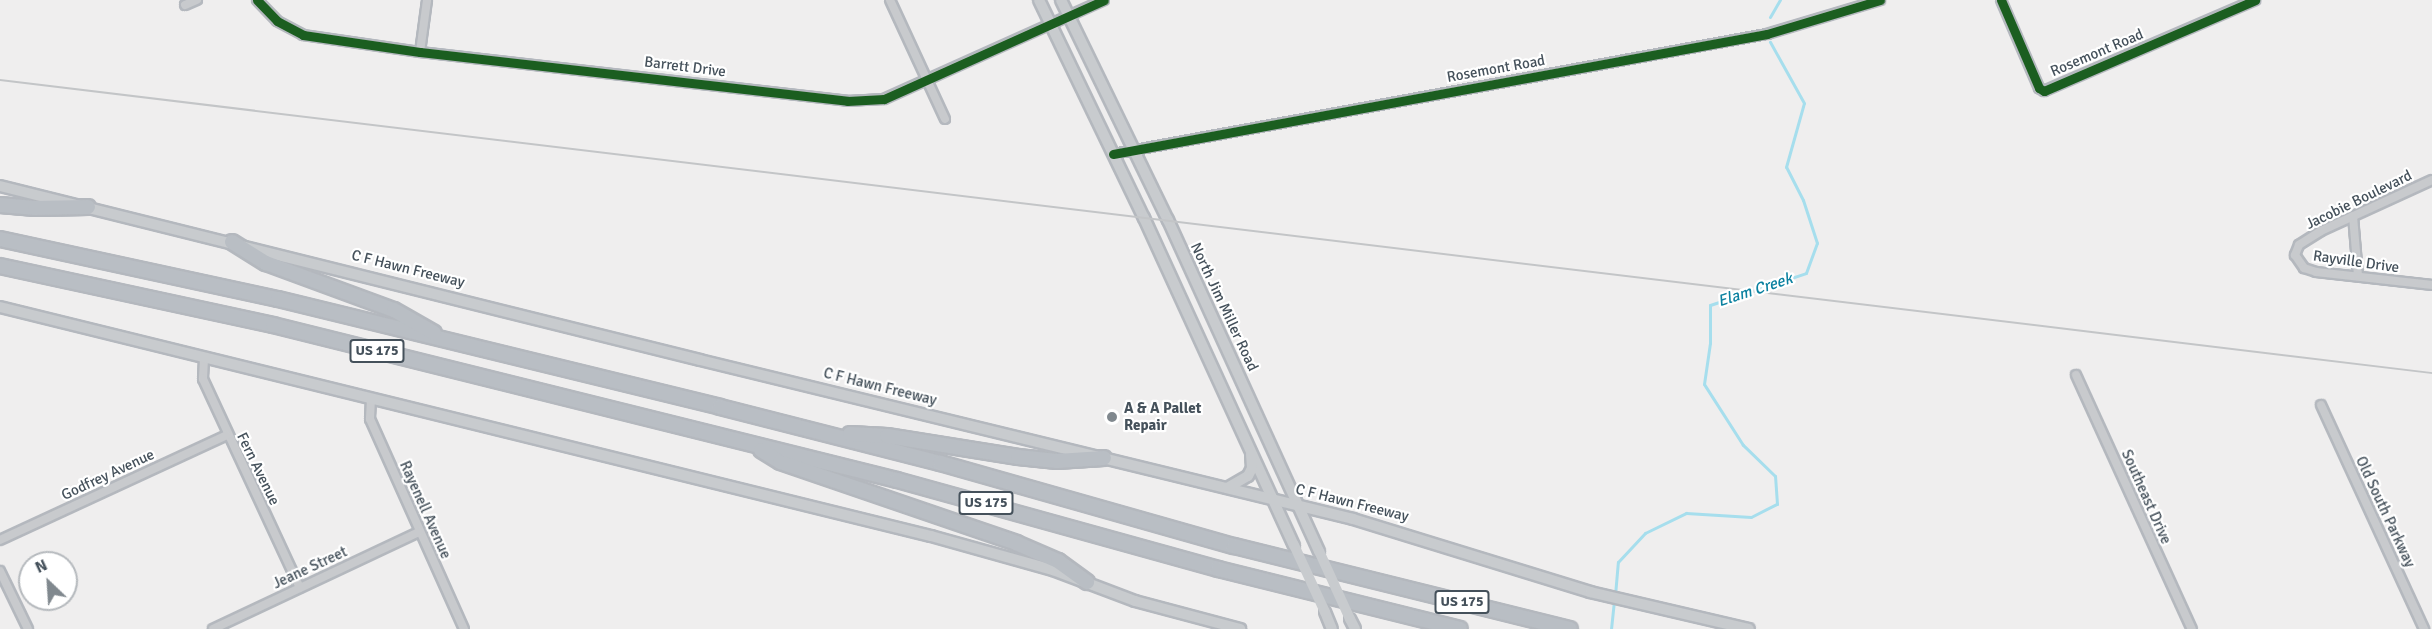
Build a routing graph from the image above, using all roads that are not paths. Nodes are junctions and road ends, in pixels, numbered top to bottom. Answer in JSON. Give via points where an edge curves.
{"nodes":[{"id":1,"x":197,"y":0,"type":"edge"},
{"id":2,"x":257,"y":0,"type":"edge"},
{"id":3,"x":427,"y":0,"type":"edge"},
{"id":4,"x":890,"y":0,"type":"edge"},
{"id":5,"x":1039,"y":0,"type":"edge"},
{"id":6,"x":1062,"y":0,"type":"edge"},
{"id":7,"x":1104,"y":0,"type":"edge"},
{"id":8,"x":1880,"y":0,"type":"edge"},
{"id":9,"x":2001,"y":0,"type":"edge"},
{"id":10,"x":2254,"y":0,"type":"edge"},
{"id":11,"x":186,"y":5,"type":"dead end"},
{"id":12,"x":1069,"y":16,"type":"junction"},
{"id":13,"x":1051,"y":25,"type":"junction"},
{"id":14,"x":420,"y":52,"type":"junction"},
{"id":15,"x":927,"y":79,"type":"junction"},
{"id":16,"x":945,"y":119,"type":"dead end"},
{"id":17,"x":1132,"y":151,"type":"junction"},
{"id":18,"x":1113,"y":154,"type":"junction"},
{"id":19,"x":2432,"y":180,"type":"edge"},
{"id":20,"x":0,"y":186,"type":"edge"},
{"id":21,"x":0,"y":205,"type":"edge"},
{"id":22,"x":88,"y":207,"type":"junction"},
{"id":23,"x":2353,"y":216,"type":"junction"},
{"id":24,"x":0,"y":239,"type":"edge"},
{"id":25,"x":232,"y":242,"type":"junction"},
{"id":26,"x":2299,"y":245,"type":"joint"},
{"id":27,"x":0,"y":266,"type":"edge"},
{"id":28,"x":2358,"y":276,"type":"junction"},
{"id":29,"x":2432,"y":285,"type":"edge"},
{"id":30,"x":0,"y":307,"type":"edge"},
{"id":31,"x":452,"y":342,"type":"junction"},
{"id":32,"x":204,"y":359,"type":"junction"},
{"id":33,"x":2076,"y":375,"type":"dead end"},
{"id":34,"x":371,"y":399,"type":"junction"},
{"id":35,"x":2321,"y":405,"type":"dead end"},
{"id":36,"x":821,"y":433,"type":"junction"},
{"id":37,"x":227,"y":435,"type":"junction"},
{"id":38,"x":1248,"y":440,"type":"junction"},
{"id":39,"x":752,"y":444,"type":"junction"},
{"id":40,"x":1104,"y":458,"type":"junction"},
{"id":41,"x":1227,"y":488,"type":"junction"},
{"id":42,"x":1273,"y":500,"type":"junction"},
{"id":43,"x":1298,"y":505,"type":"junction"},
{"id":44,"x":419,"y":532,"type":"junction"},
{"id":45,"x":0,"y":540,"type":"edge"},
{"id":46,"x":0,"y":571,"type":"edge"},
{"id":47,"x":1087,"y":582,"type":"junction"},
{"id":48,"x":300,"y":588,"type":"junction"},
{"id":49,"x":1353,"y":624,"type":"edge"},
{"id":50,"x":28,"y":629,"type":"edge"},
{"id":51,"x":213,"y":629,"type":"edge"},
{"id":52,"x":464,"y":629,"type":"edge"},
{"id":53,"x":1240,"y":629,"type":"edge"},
{"id":54,"x":1332,"y":629,"type":"edge"},
{"id":55,"x":1460,"y":629,"type":"edge"},
{"id":56,"x":1570,"y":629,"type":"edge"},
{"id":57,"x":1749,"y":629,"type":"edge"},
{"id":58,"x":2192,"y":629,"type":"edge"},
{"id":59,"x":2424,"y":629,"type":"edge"}],
"edges":[{"from":1,"to":11,"type":"street"},
{"from":2,"to":14,"type":"street","name":"Barrett Drive","via":[[277,21],[303,35]]},
{"from":3,"to":14,"type":"street"},
{"from":4,"to":15,"type":"street"},
{"from":5,"to":13,"type":"main road"},
{"from":6,"to":12,"type":"main road","name":"North Jim Miller Road"},
{"from":7,"to":12,"type":"street","name":"Barrett Drive"},
{"from":8,"to":17,"type":"street","name":"Rosemont Road","via":[[1757,36]]},
{"from":9,"to":10,"type":"street","name":"Rosemont Road","via":[[2039,88],[2044,91]]},
{"from":12,"to":13,"type":"street","name":"Barrett Drive"},
{"from":12,"to":17,"type":"main road","name":"North Jim Miller Road"},
{"from":13,"to":15,"type":"street","name":"Barrett Drive"},
{"from":13,"to":18,"type":"main road"},
{"from":14,"to":15,"type":"street","name":"Barrett Drive","via":[[848,101],[884,99]]},
{"from":15,"to":16,"type":"street"},
{"from":17,"to":18,"type":"street","name":"Rosemont Road"},
{"from":17,"to":43,"type":"main road","name":"North Jim Miller Road","via":[[1168,220]]},
{"from":18,"to":38,"type":"main road"},
{"from":19,"to":23,"type":"street","name":"Jacobie Boulevard"},
{"from":20,"to":22,"type":"main road","name":"C F Hawn Freeway"},
{"from":21,"to":22,"type":"highway"},
{"from":22,"to":25,"type":"main road","name":"C F Hawn Freeway"},
{"from":23,"to":26,"type":"street","name":"Jacobie Boulevard"},
{"from":23,"to":28,"type":"street"},
{"from":24,"to":31,"type":"highway","number":"US 175","via":[[278,299]]},
{"from":25,"to":31,"type":"highway","via":[[266,263],[394,310]]},
{"from":25,"to":40,"type":"main road","name":"C F Hawn Freeway"},
{"from":26,"to":28,"type":"street","name":"Rayville Drive","via":[[2295,255],[2304,268]]},
{"from":27,"to":39,"type":"highway","number":"US 175","via":[[273,325]]},
{"from":28,"to":29,"type":"street","name":"Rayville Drive"},
{"from":30,"to":32,"type":"main road"},
{"from":31,"to":36,"type":"highway","number":"US 175"},
{"from":32,"to":34,"type":"main road"},
{"from":32,"to":37,"type":"street","name":"Fern Avenue","via":[[203,379]]},
{"from":33,"to":58,"type":"street","name":"Southeast Drive"},
{"from":34,"to":44,"type":"street","name":"Rayenell Avenue","via":[[370,418]]},
{"from":34,"to":47,"type":"main road","via":[[931,536]]},
{"from":35,"to":59,"type":"street","name":"Old South Parkway"},
{"from":36,"to":40,"type":"highway","via":[[886,436],[1018,457]]},
{"from":36,"to":56,"type":"highway","number":"US 175","via":[[1234,546]]},
{"from":37,"to":45,"type":"street","name":"Godfrey Avenue"},
{"from":37,"to":48,"type":"street","name":"Fern Avenue"},
{"from":38,"to":41,"type":"main road","via":[[1252,468],[1242,481]]},
{"from":38,"to":42,"type":"main road"},
{"from":39,"to":47,"type":"highway","via":[[780,462],[1058,561]]},
{"from":39,"to":55,"type":"highway","number":"US 175","via":[[1053,521],[1218,569]]},
{"from":40,"to":41,"type":"main road","name":"C F Hawn Freeway"},
{"from":41,"to":42,"type":"main road","name":"C F Hawn Freeway"},
{"from":42,"to":43,"type":"main road","name":"C F Hawn Freeway"},
{"from":42,"to":54,"type":"main road","bridge":true},
{"from":43,"to":49,"type":"main road","name":"North Jim Miller Road","bridge":true},
{"from":43,"to":57,"type":"main road","name":"C F Hawn Freeway","via":[[1395,530],[1590,592]]},
{"from":44,"to":48,"type":"street","name":"Jeane Street"},
{"from":44,"to":52,"type":"street","name":"Rayenell Avenue"},
{"from":46,"to":50,"type":"street"},
{"from":47,"to":53,"type":"main road","via":[[1135,602]]},
{"from":48,"to":51,"type":"street","name":"Jeane Street"}]}
